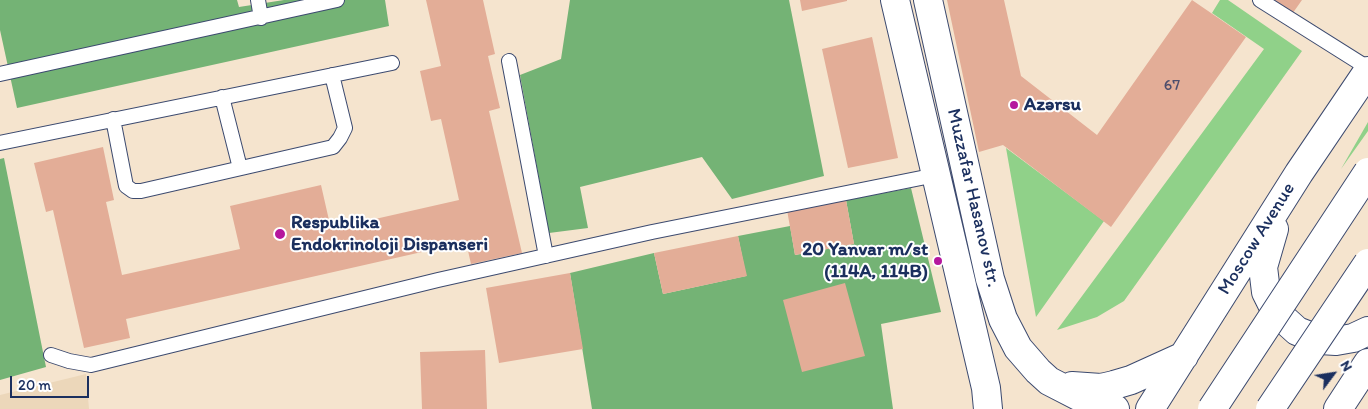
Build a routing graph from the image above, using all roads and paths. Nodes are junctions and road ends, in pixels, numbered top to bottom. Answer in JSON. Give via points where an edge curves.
{"nodes":[{"id":1,"x":258,"y":0,"type":"edge"},
{"id":2,"x":337,"y":0,"type":"edge"},
{"id":3,"x":895,"y":0,"type":"edge"},
{"id":4,"x":928,"y":0,"type":"edge"},
{"id":5,"x":1260,"y":0,"type":"edge"},
{"id":6,"x":261,"y":18,"type":"junction"},
{"id":7,"x":509,"y":61,"type":"dead end"},
{"id":8,"x":392,"y":63,"type":"dead end"},
{"id":9,"x":1368,"y":69,"type":"edge"},
{"id":10,"x":0,"y":74,"type":"edge"},
{"id":11,"x":332,"y":75,"type":"junction"},
{"id":12,"x":222,"y":97,"type":"junction"},
{"id":13,"x":113,"y":118,"type":"junction"},
{"id":14,"x":0,"y":143,"type":"edge"},
{"id":15,"x":240,"y":168,"type":"junction"},
{"id":16,"x":1368,"y":172,"type":"edge"},
{"id":17,"x":1299,"y":173,"type":"junction"},
{"id":18,"x":936,"y":175,"type":"junction"},
{"id":19,"x":546,"y":256,"type":"junction"},
{"id":20,"x":1368,"y":263,"type":"edge"},
{"id":21,"x":1368,"y":331,"type":"edge"},
{"id":22,"x":51,"y":355,"type":"dead end"},
{"id":23,"x":1184,"y":356,"type":"junction"},
{"id":24,"x":1368,"y":363,"type":"edge"},
{"id":25,"x":1049,"y":381,"type":"junction"},
{"id":26,"x":988,"y":409,"type":"edge"},
{"id":27,"x":1115,"y":409,"type":"edge"},
{"id":28,"x":1150,"y":409,"type":"edge"},
{"id":29,"x":1212,"y":409,"type":"edge"},
{"id":30,"x":1270,"y":409,"type":"edge"},
{"id":31,"x":1338,"y":409,"type":"edge"}],
"edges":[{"from":1,"to":6,"type":"lane"},
{"from":2,"to":6,"type":"lane"},
{"from":3,"to":18,"type":"main road","name":"Muzzafar Hasanov str."},
{"from":4,"to":25,"type":"main road","name":"Muzzafar Hasanov str.","via":[[997,302],[1018,348]]},
{"from":5,"to":9,"type":"lane"},
{"from":6,"to":10,"type":"lane"},
{"from":7,"to":19,"type":"lane"},
{"from":8,"to":11,"type":"lane"},
{"from":9,"to":17,"type":"main road","name":"Moscow Avenue"},
{"from":11,"to":12,"type":"lane"},
{"from":11,"to":15,"type":"lane","via":[[344,128],[334,147]]},
{"from":12,"to":13,"type":"lane"},
{"from":12,"to":15,"type":"lane"},
{"from":13,"to":14,"type":"lane"},
{"from":13,"to":15,"type":"lane","via":[[126,186],[133,191]]},
{"from":16,"to":29,"type":"main road","bridge":true},
{"from":17,"to":21,"type":"main road","via":[[1271,236],[1263,267],[1266,292],[1276,312],[1297,331],[1320,340],[1353,338]]},
{"from":17,"to":23,"type":"main road","name":"Moscow Avenue"},
{"from":18,"to":19,"type":"lane"},
{"from":18,"to":26,"type":"main road","name":"Muzzafar Hasanov str.","via":[[986,388]]},
{"from":19,"to":22,"type":"lane","via":[[91,365]]},
{"from":20,"to":30,"type":"main road","bridge":true},
{"from":23,"to":25,"type":"main road","via":[[1131,380],[1102,388]]},
{"from":23,"to":28,"type":"main road","name":"Moscow Avenue"},
{"from":24,"to":31,"type":"main road"},
{"from":25,"to":27,"type":"main road","name":"Muzzafar Hasanov str.","via":[[1084,399]]}]}
